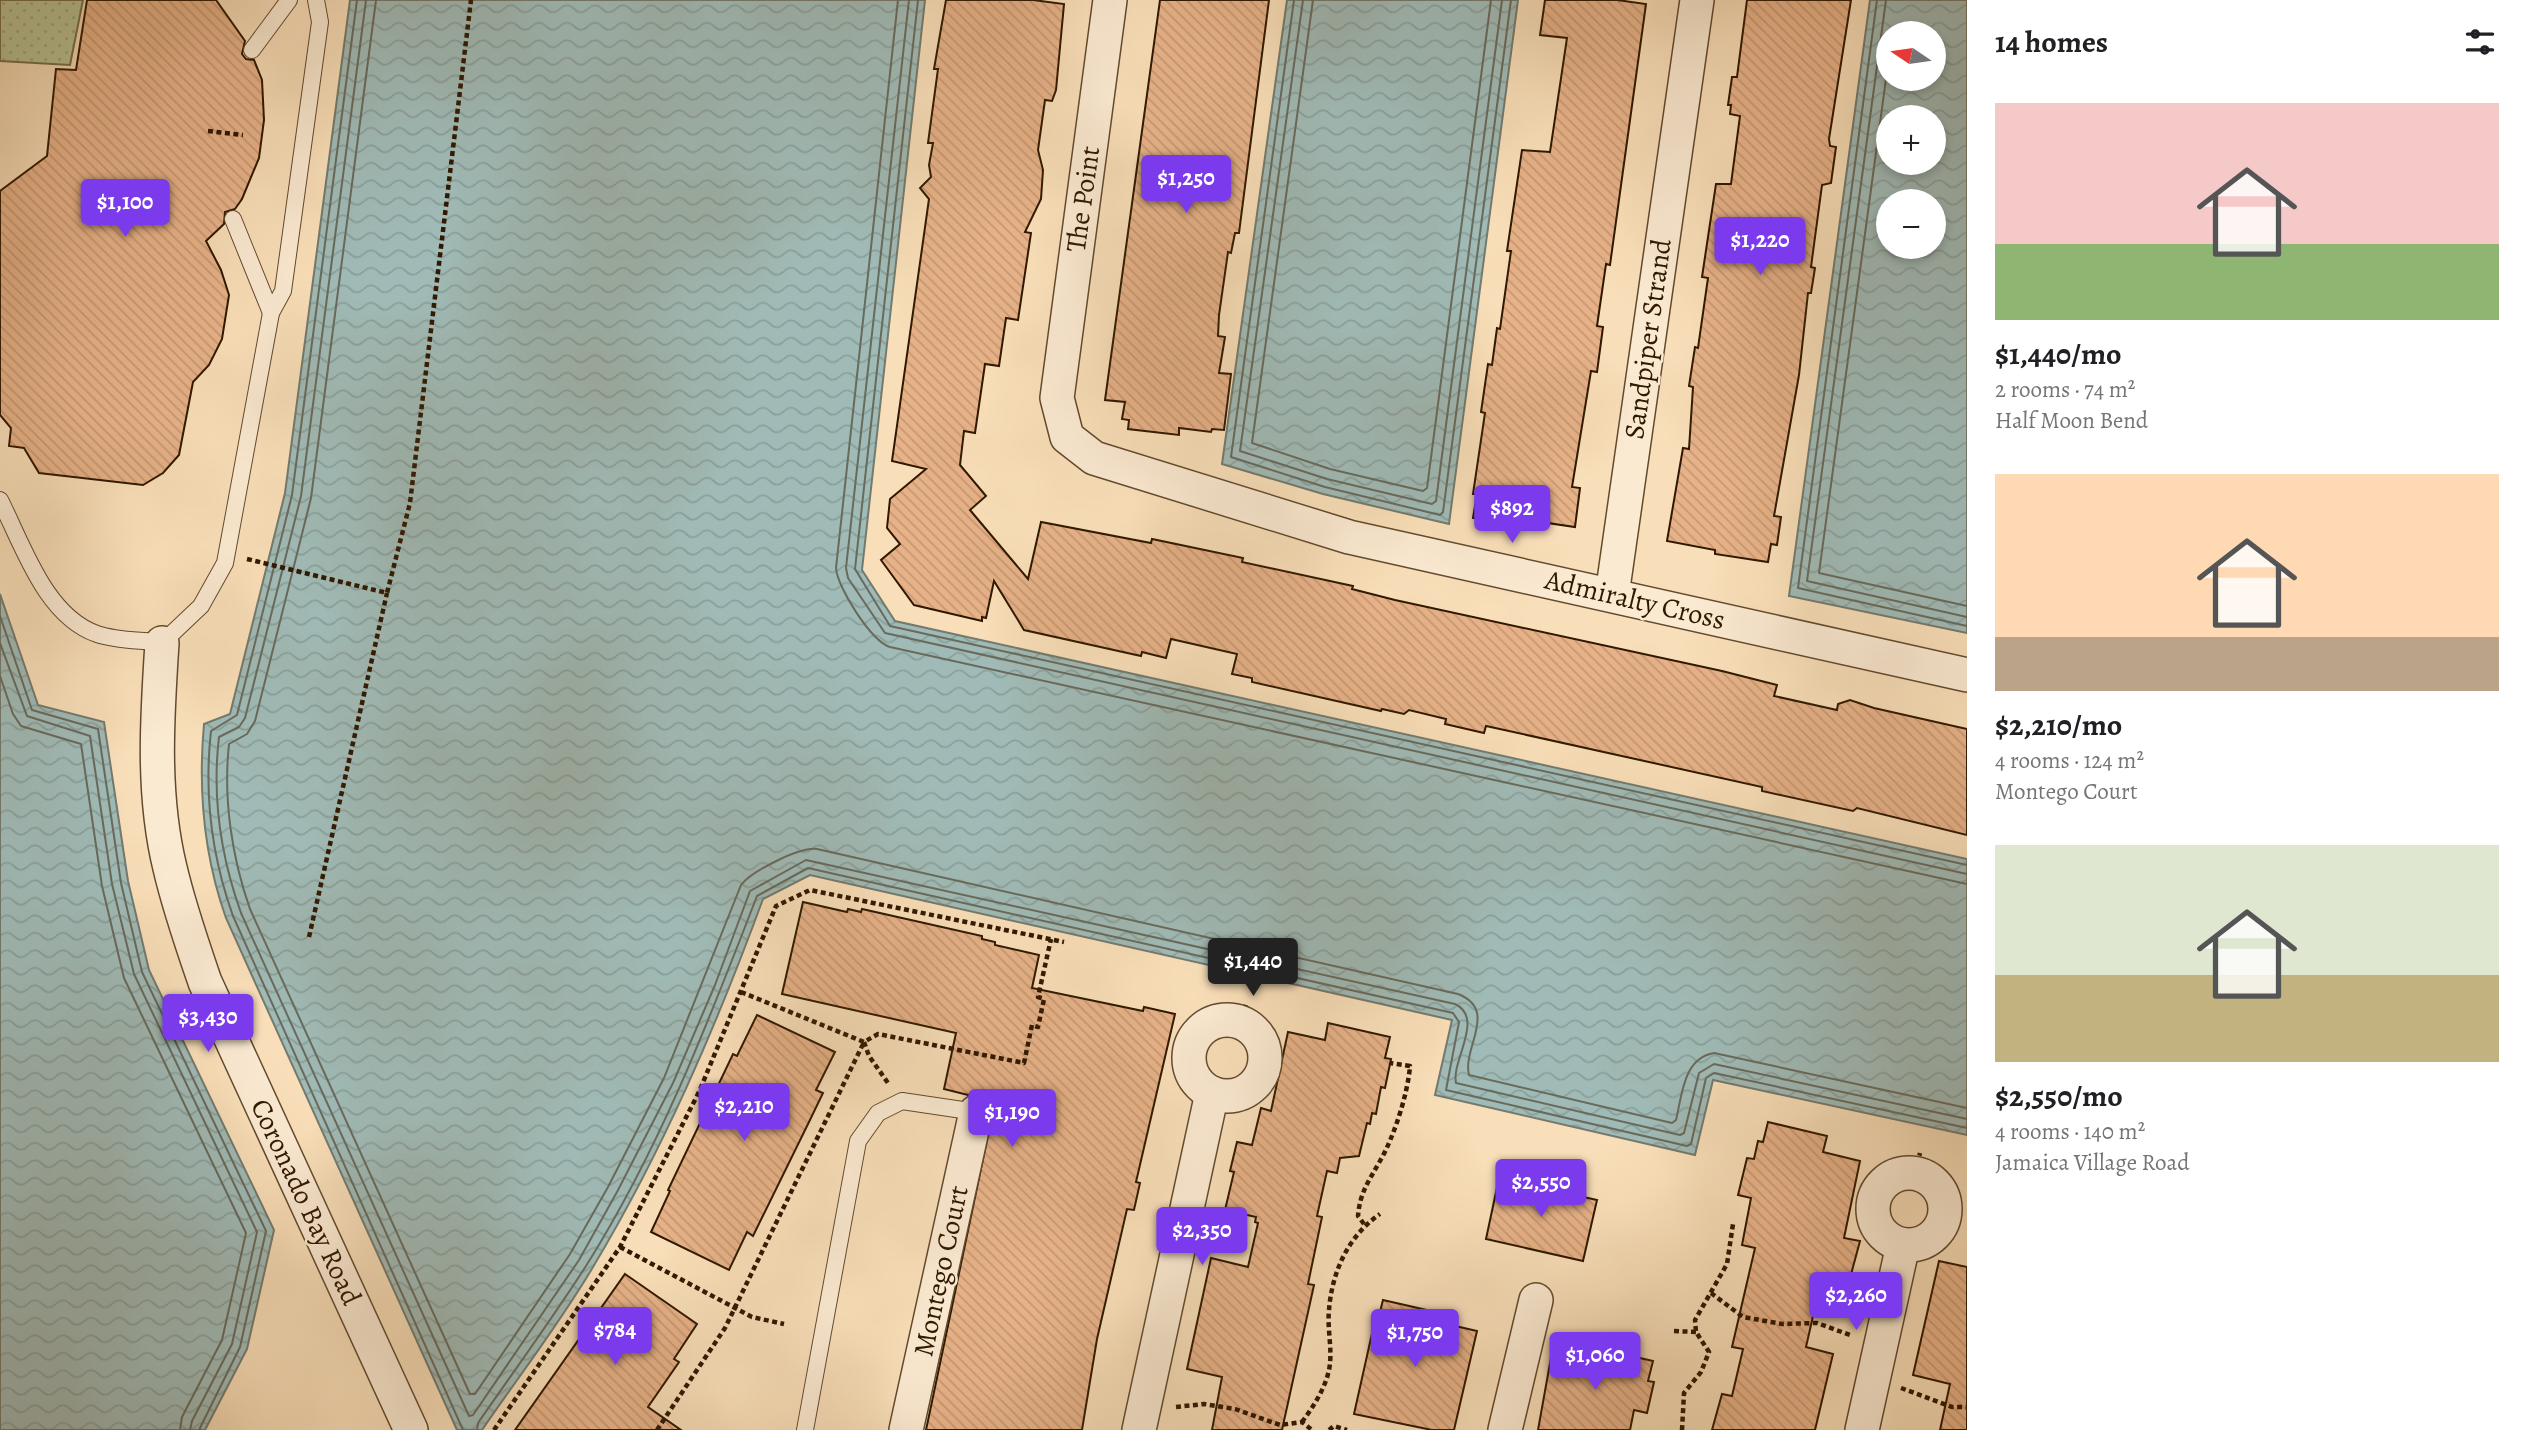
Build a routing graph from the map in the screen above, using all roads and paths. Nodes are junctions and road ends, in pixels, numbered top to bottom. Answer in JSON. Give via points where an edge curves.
{"nodes":[{"id":1,"x":289,"y":0,"type":"edge"},
{"id":2,"x":316,"y":0,"type":"edge"},
{"id":3,"x":471,"y":0,"type":"edge"},
{"id":4,"x":1110,"y":0,"type":"edge"},
{"id":5,"x":1698,"y":0,"type":"edge"},
{"id":6,"x":253,"y":50,"type":"dead end"},
{"id":7,"x":208,"y":131,"type":"dead end"},
{"id":8,"x":243,"y":135,"type":"dead end"},
{"id":9,"x":233,"y":219,"type":"dead end"},
{"id":10,"x":271,"y":313,"type":"junction"},
{"id":11,"x":1057,"y":398,"type":"joint"},
{"id":12,"x":0,"y":500,"type":"edge"},
{"id":13,"x":246,"y":558,"type":"dead end"},
{"id":14,"x":387,"y":593,"type":"junction"},
{"id":15,"x":1612,"y":595,"type":"junction"},
{"id":16,"x":162,"y":643,"type":"junction"},
{"id":17,"x":1967,"y":675,"type":"edge"},
{"id":18,"x":309,"y":937,"type":"dead end"},
{"id":19,"x":1051,"y":939,"type":"junction"},
{"id":20,"x":1064,"y":942,"type":"dead end"},
{"id":21,"x":741,"y":992,"type":"junction"},
{"id":22,"x":864,"y":1042,"type":"junction"},
{"id":23,"x":1390,"y":1063,"type":"dead end"},
{"id":24,"x":1212,"y":1093,"type":"junction"},
{"id":25,"x":902,"y":1101,"type":"junction"},
{"id":26,"x":976,"y":1112,"type":"joint"},
{"id":27,"x":1380,"y":1213,"type":"dead end"},
{"id":28,"x":1364,"y":1224,"type":"junction"},
{"id":29,"x":1732,"y":1224,"type":"dead end"},
{"id":30,"x":1903,"y":1245,"type":"junction"},
{"id":31,"x":620,"y":1247,"type":"junction"},
{"id":32,"x":1711,"y":1293,"type":"junction"},
{"id":33,"x":1536,"y":1300,"type":"dead end"},
{"id":34,"x":734,"y":1307,"type":"junction"},
{"id":35,"x":785,"y":1324,"type":"dead end"},
{"id":36,"x":1674,"y":1331,"type":"dead end"},
{"id":37,"x":1696,"y":1332,"type":"junction"},
{"id":38,"x":1850,"y":1335,"type":"dead end"},
{"id":39,"x":1900,"y":1387,"type":"dead end"},
{"id":40,"x":1967,"y":1407,"type":"edge"},
{"id":41,"x":1168,"y":1408,"type":"dead end"},
{"id":42,"x":1302,"y":1422,"type":"junction"},
{"id":43,"x":495,"y":1429,"type":"edge"},
{"id":44,"x":411,"y":1430,"type":"edge"},
{"id":45,"x":657,"y":1430,"type":"edge"},
{"id":46,"x":804,"y":1430,"type":"edge"},
{"id":47,"x":906,"y":1430,"type":"edge"},
{"id":48,"x":1139,"y":1430,"type":"edge"},
{"id":49,"x":1312,"y":1430,"type":"edge"},
{"id":50,"x":1329,"y":1430,"type":"edge"},
{"id":51,"x":1347,"y":1430,"type":"edge"},
{"id":52,"x":1506,"y":1430,"type":"edge"},
{"id":53,"x":1682,"y":1430,"type":"edge"},
{"id":54,"x":1862,"y":1430,"type":"edge"}],
"edges":[{"from":1,"to":6,"type":"lane"},
{"from":2,"to":10,"type":"lane","via":[[320,22],[283,291]]},
{"from":3,"to":14,"type":"path","via":[[410,503]]},
{"from":4,"to":11,"type":"street","name":"The Point"},
{"from":5,"to":15,"type":"street","name":"Sandpiper Strand"},
{"from":7,"to":8,"type":"path"},
{"from":9,"to":10,"type":"lane"},
{"from":10,"to":16,"type":"lane","via":[[225,563],[201,606]]},
{"from":11,"to":15,"type":"street","name":"Admiralty Cross","via":[[1067,438],[1094,458],[1349,537]]},
{"from":12,"to":16,"type":"lane","via":[[45,585],[75,623],[98,635]]},
{"from":13,"to":14,"type":"path"},
{"from":14,"to":18,"type":"path"},
{"from":15,"to":17,"type":"street","name":"Admiralty Cross"},
{"from":16,"to":44,"type":"street","name":"Coronado Bay Road","via":[[157,723],[160,804],[169,867],[187,928],[205,982]]},
{"from":19,"to":20,"type":"path"},
{"from":19,"to":21,"type":"path","via":[[810,890],[776,906]]},
{"from":19,"to":22,"type":"path","via":[[1038,997],[1044,999],[1038,1027],[1032,1026],[1024,1063],[878,1034]]},
{"from":21,"to":22,"type":"path"},
{"from":21,"to":31,"type":"path","via":[[699,1092]]},
{"from":22,"to":25,"type":"path"},
{"from":22,"to":34,"type":"path"},
{"from":23,"to":28,"type":"path","via":[[1410,1066],[1409,1081],[1393,1132],[1359,1196],[1358,1216]]},
{"from":24,"to":24,"type":"street","via":[[1229,1096],[1245,1091],[1265,1064],[1264,1047],[1244,1013],[1209,1024],[1196,1035],[1190,1068],[1198,1083]]},
{"from":24,"to":48,"type":"street"},
{"from":25,"to":26,"type":"lane"},
{"from":25,"to":46,"type":"lane","via":[[878,1113],[858,1141]]},
{"from":26,"to":47,"type":"street","name":"Montego Court"},
{"from":27,"to":28,"type":"path"},
{"from":28,"to":42,"type":"path","via":[[1335,1275],[1329,1310],[1329,1370]]},
{"from":29,"to":32,"type":"path","via":[[1727,1265]]},
{"from":30,"to":30,"type":"street","via":[[1926,1242],[1942,1226],[1946,1203],[1936,1183],[1917,1163],[1876,1192],[1872,1214],[1883,1235]]},
{"from":30,"to":54,"type":"street"},
{"from":31,"to":34,"type":"path"},
{"from":31,"to":43,"type":"path"},
{"from":32,"to":37,"type":"path","via":[[1695,1320]]},
{"from":32,"to":38,"type":"path","via":[[1743,1317],[1782,1324],[1816,1323]]},
{"from":33,"to":52,"type":"street"},
{"from":34,"to":35,"type":"path","via":[[752,1317]]},
{"from":34,"to":45,"type":"path","via":[[725,1328]]},
{"from":36,"to":37,"type":"path"},
{"from":37,"to":53,"type":"path","via":[[1709,1352],[1701,1372],[1684,1393]]},
{"from":39,"to":40,"type":"path","via":[[1952,1407]]},
{"from":41,"to":42,"type":"path","via":[[1204,1404],[1280,1425]]},
{"from":42,"to":49,"type":"path"},
{"from":50,"to":51,"type":"path","via":[[1334,1426]]}]}
